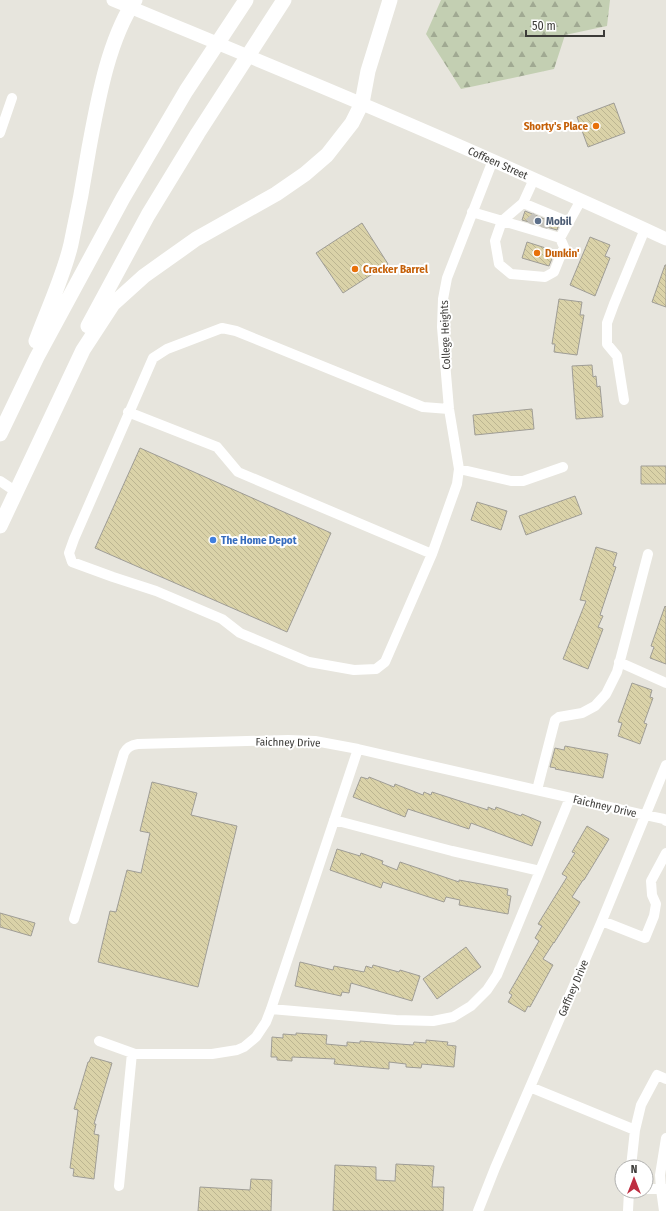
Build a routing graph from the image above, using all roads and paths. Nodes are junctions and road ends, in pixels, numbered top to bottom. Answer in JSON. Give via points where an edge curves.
{"nodes":[{"id":1,"x":113,"y":0,"type":"edge"},
{"id":2,"x":246,"y":0,"type":"edge"},
{"id":3,"x":284,"y":0,"type":"edge"},
{"id":4,"x":390,"y":0,"type":"edge"},
{"id":5,"x":132,"y":4,"type":"edge"},
{"id":6,"x":12,"y":98,"type":"dead end"},
{"id":7,"x":362,"y":103,"type":"junction"},
{"id":8,"x":0,"y":133,"type":"edge"},
{"id":9,"x":493,"y":160,"type":"junction"},
{"id":10,"x":534,"y":179,"type":"junction"},
{"id":11,"x":581,"y":200,"type":"junction"},
{"id":12,"x":523,"y":203,"type":"junction"},
{"id":13,"x":472,"y":212,"type":"junction"},
{"id":14,"x":502,"y":221,"type":"junction"},
{"id":15,"x":569,"y":222,"type":"junction"},
{"id":16,"x":645,"y":229,"type":"junction"},
{"id":17,"x":560,"y":238,"type":"junction"},
{"id":18,"x":666,"y":239,"type":"edge"},
{"id":19,"x":624,"y":400,"type":"dead end"},
{"id":20,"x":449,"y":408,"type":"junction"},
{"id":21,"x":128,"y":412,"type":"junction"},
{"id":22,"x":0,"y":426,"type":"edge"},
{"id":23,"x":0,"y":434,"type":"edge"},
{"id":24,"x":564,"y":467,"type":"dead end"},
{"id":25,"x":458,"y":469,"type":"junction"},
{"id":26,"x":5,"y":484,"type":"edge"},
{"id":27,"x":0,"y":509,"type":"edge"},
{"id":28,"x":0,"y":526,"type":"edge"},
{"id":29,"x":432,"y":554,"type":"junction"},
{"id":30,"x":648,"y":554,"type":"dead end"},
{"id":31,"x":619,"y":662,"type":"junction"},
{"id":32,"x":666,"y":683,"type":"edge"},
{"id":33,"x":358,"y":749,"type":"junction"},
{"id":34,"x":666,"y":765,"type":"edge"},
{"id":35,"x":537,"y":790,"type":"junction"},
{"id":36,"x":570,"y":798,"type":"junction"},
{"id":37,"x":645,"y":815,"type":"junction"},
{"id":38,"x":334,"y":820,"type":"junction"},
{"id":39,"x":666,"y":821,"type":"edge"},
{"id":40,"x":666,"y":853,"type":"edge"},
{"id":41,"x":540,"y":871,"type":"junction"},
{"id":42,"x":74,"y":918,"type":"dead end"},
{"id":43,"x":602,"y":921,"type":"junction"},
{"id":44,"x":271,"y":1009,"type":"junction"},
{"id":45,"x":99,"y":1041,"type":"dead end"},
{"id":46,"x":132,"y":1053,"type":"junction"},
{"id":47,"x":666,"y":1079,"type":"edge"},
{"id":48,"x":530,"y":1087,"type":"junction"},
{"id":49,"x":635,"y":1130,"type":"junction"},
{"id":50,"x":665,"y":1144,"type":"edge"},
{"id":51,"x":632,"y":1159,"type":"edge"},
{"id":52,"x":119,"y":1186,"type":"dead end"},
{"id":53,"x":664,"y":1189,"type":"edge"},
{"id":54,"x":629,"y":1199,"type":"edge"},
{"id":55,"x":478,"y":1211,"type":"edge"},
{"id":56,"x":628,"y":1211,"type":"edge"},
{"id":57,"x":664,"y":1211,"type":"edge"}],
"edges":[{"from":1,"to":5,"type":"main road","name":"Coffeen Street"},
{"from":2,"to":23,"type":"highway","via":[[186,90],[123,198],[37,357]]},
{"from":3,"to":26,"type":"highway","via":[[148,215]]},
{"from":4,"to":7,"type":"highway","via":[[368,71]]},
{"from":5,"to":7,"type":"main road","name":"Coffeen Street","via":[[180,27]]},
{"from":5,"to":22,"type":"highway","via":[[112,51],[98,98],[70,246],[60,278]]},
{"from":6,"to":8,"type":"street"},
{"from":7,"to":9,"type":"main road","name":"Coffeen Street"},
{"from":7,"to":28,"type":"highway","via":[[352,123],[327,155],[305,174],[276,194],[196,239],[144,276],[113,304],[83,350]]},
{"from":9,"to":10,"type":"main road","name":"Coffeen Street"},
{"from":9,"to":13,"type":"street","name":"College Heights"},
{"from":10,"to":11,"type":"main road","name":"Coffeen Street"},
{"from":10,"to":12,"type":"street"},
{"from":11,"to":15,"type":"street"},
{"from":11,"to":16,"type":"main road","name":"Coffeen Street"},
{"from":12,"to":14,"type":"street"},
{"from":12,"to":15,"type":"street","via":[[554,218]]},
{"from":13,"to":14,"type":"street"},
{"from":13,"to":20,"type":"street","name":"College Heights","via":[[447,278],[443,299],[442,326]]},
{"from":14,"to":17,"type":"street","via":[[526,225]]},
{"from":14,"to":17,"type":"street","via":[[495,241],[499,264],[511,274],[545,277],[554,272],[564,247]]},
{"from":15,"to":17,"type":"street"},
{"from":16,"to":18,"type":"main road","name":"Coffeen Street"},
{"from":16,"to":19,"type":"street","via":[[607,323],[607,344],[617,356]]},
{"from":20,"to":21,"type":"street","via":[[423,407],[236,331],[222,328],[167,349],[152,358]]},
{"from":20,"to":25,"type":"street","name":"College Heights"},
{"from":21,"to":29,"type":"street","via":[[217,447],[238,472]]},
{"from":21,"to":29,"type":"street","name":"College Heights","via":[[74,539],[69,553],[72,562],[156,591],[222,619],[240,633],[309,662],[354,670],[376,669],[385,662]]},
{"from":24,"to":25,"type":"street","via":[[523,481]]},
{"from":25,"to":29,"type":"street","name":"College Heights","via":[[456,484]]},
{"from":26,"to":27,"type":"highway"},
{"from":30,"to":31,"type":"street"},
{"from":31,"to":32,"type":"street"},
{"from":31,"to":35,"type":"street","via":[[606,694],[595,706],[582,713],[555,720]]},
{"from":33,"to":35,"type":"street","name":"Faichney Drive"},
{"from":33,"to":38,"type":"street"},
{"from":33,"to":42,"type":"street","name":"Faichney Drive","via":[[315,741],[288,740],[131,745],[124,753]]},
{"from":34,"to":37,"type":"street","name":"Gaffney Drive"},
{"from":35,"to":36,"type":"street","name":"Faichney Drive"},
{"from":36,"to":37,"type":"street","name":"Faichney Drive"},
{"from":36,"to":41,"type":"street"},
{"from":37,"to":39,"type":"street","name":"Faichney Drive"},
{"from":37,"to":43,"type":"street","name":"Gaffney Drive"},
{"from":38,"to":41,"type":"street"},
{"from":38,"to":44,"type":"street"},
{"from":40,"to":43,"type":"street","via":[[651,881],[656,904],[645,938]]},
{"from":41,"to":44,"type":"street","via":[[497,975],[471,1006],[453,1017],[433,1021],[396,1020]]},
{"from":43,"to":48,"type":"street","name":"Gaffney Drive"},
{"from":44,"to":46,"type":"street","via":[[256,1037],[237,1050],[212,1054]]},
{"from":45,"to":46,"type":"street"},
{"from":46,"to":52,"type":"street"},
{"from":47,"to":49,"type":"street","via":[[657,1075],[641,1105]]},
{"from":48,"to":49,"type":"street"},
{"from":48,"to":55,"type":"street","name":"Gaffney Drive"},
{"from":49,"to":51,"type":"street"},
{"from":50,"to":53,"type":"street","via":[[660,1175]]},
{"from":53,"to":57,"type":"street"},
{"from":54,"to":56,"type":"street"}]}
